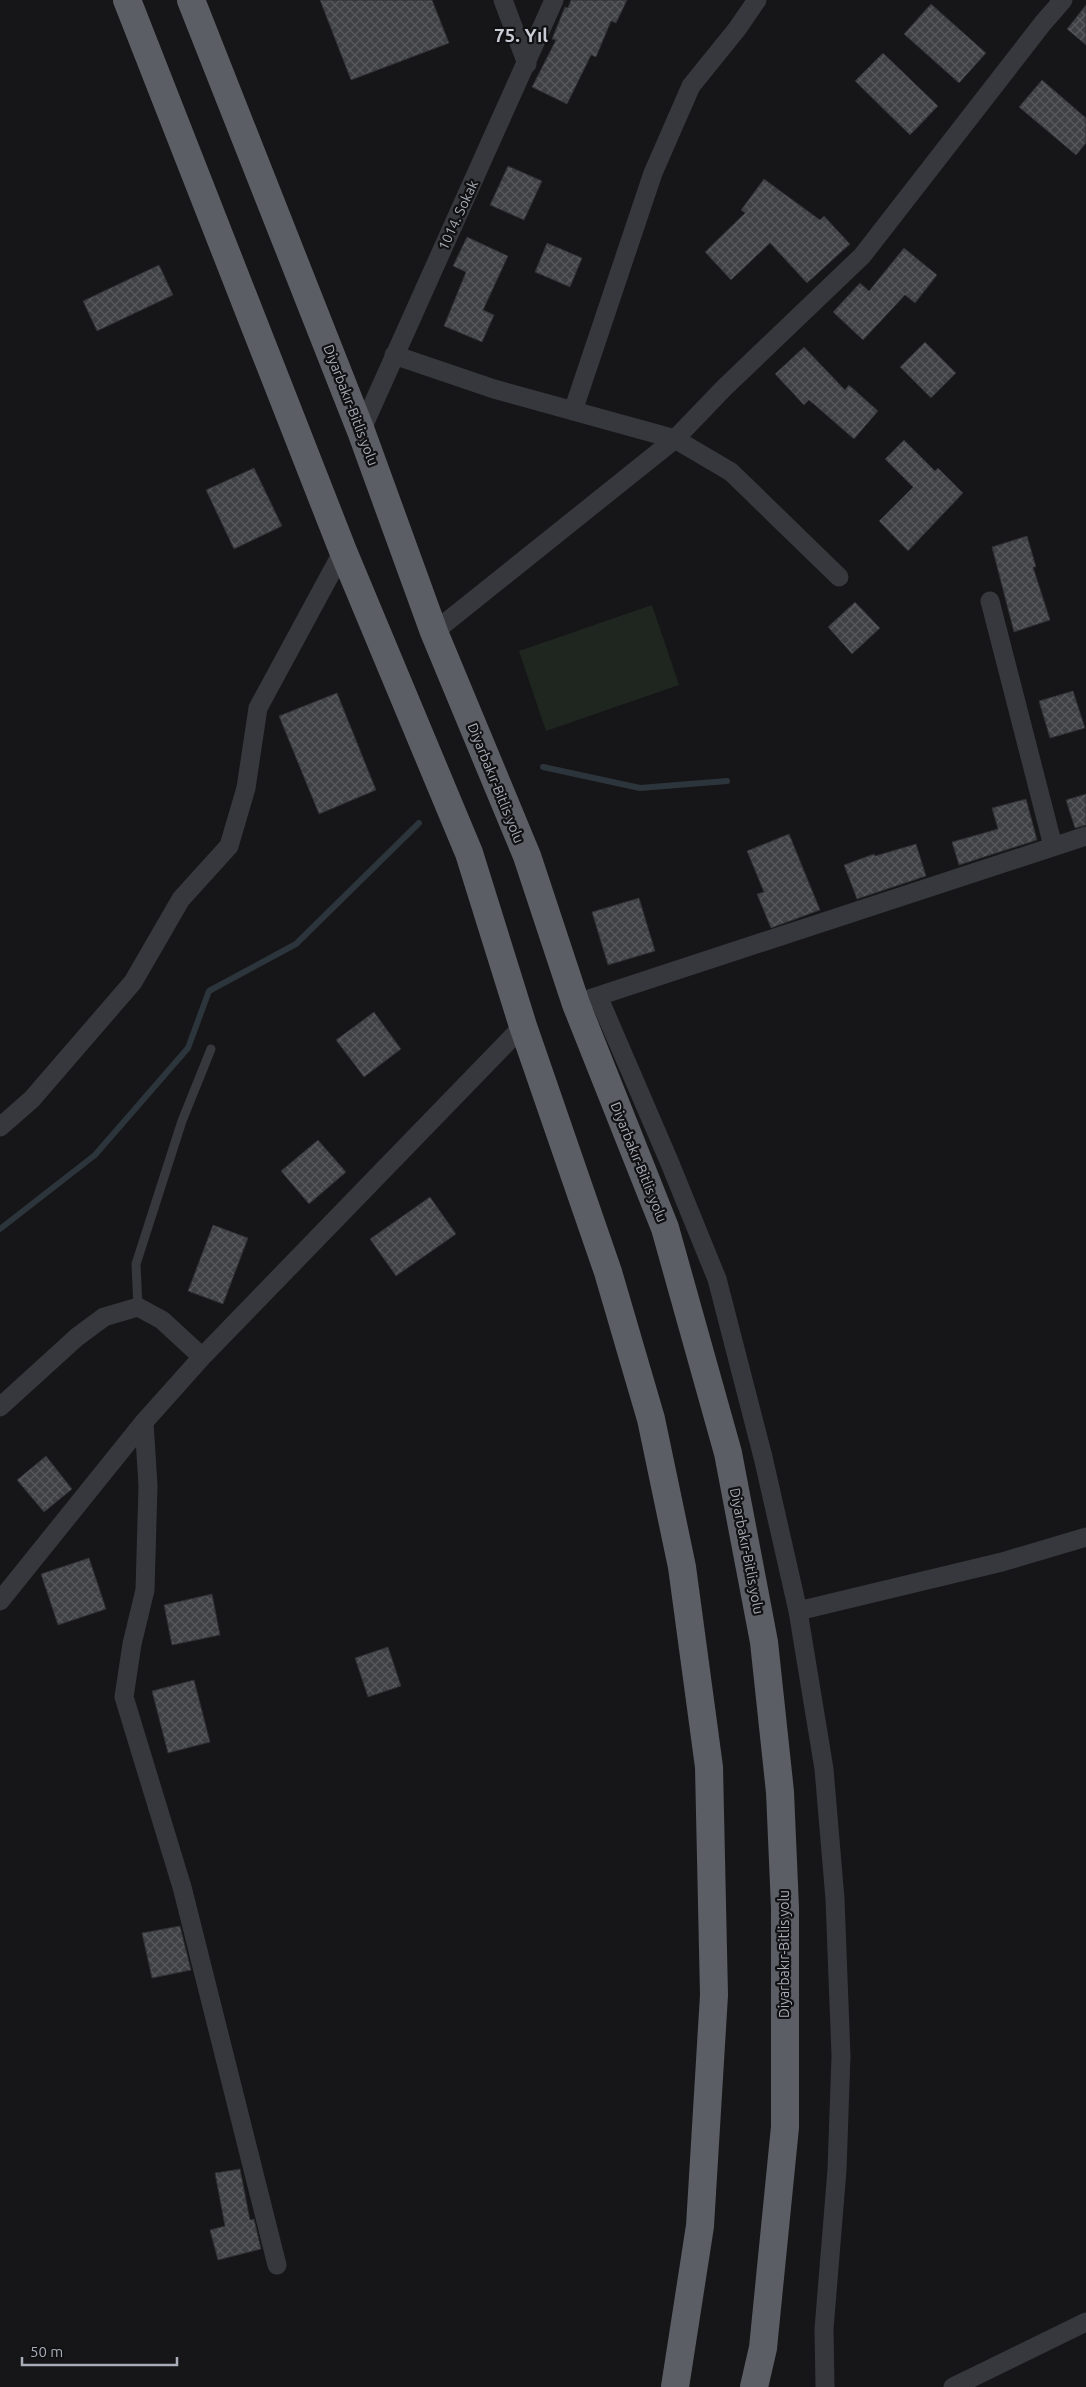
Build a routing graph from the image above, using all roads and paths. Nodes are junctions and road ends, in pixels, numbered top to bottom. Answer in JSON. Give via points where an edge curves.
{"nodes":[{"id":1,"x":127,"y":0,"type":"edge"},
{"id":2,"x":191,"y":0,"type":"edge"},
{"id":3,"x":503,"y":0,"type":"edge"},
{"id":4,"x":554,"y":0,"type":"edge"},
{"id":5,"x":756,"y":0,"type":"edge"},
{"id":6,"x":1063,"y":0,"type":"edge"},
{"id":7,"x":526,"y":64,"type":"junction"},
{"id":8,"x":394,"y":355,"type":"junction"},
{"id":9,"x":573,"y":411,"type":"junction"},
{"id":10,"x":362,"y":430,"type":"junction"},
{"id":11,"x":675,"y":440,"type":"junction"},
{"id":12,"x":343,"y":551,"type":"junction"},
{"id":13,"x":839,"y":577,"type":"dead end"},
{"id":14,"x":990,"y":602,"type":"dead end"},
{"id":15,"x":434,"y":632,"type":"junction"},
{"id":16,"x":1086,"y":836,"type":"edge"},
{"id":17,"x":1053,"y":846,"type":"junction"},
{"id":18,"x":587,"y":1000,"type":"junction"},
{"id":19,"x":524,"y":1026,"type":"junction"},
{"id":20,"x":211,"y":1050,"type":"dead end"},
{"id":21,"x":0,"y":1127,"type":"edge"},
{"id":22,"x":138,"y":1307,"type":"junction"},
{"id":23,"x":202,"y":1357,"type":"junction"},
{"id":24,"x":0,"y":1407,"type":"edge"},
{"id":25,"x":144,"y":1422,"type":"junction"},
{"id":26,"x":1086,"y":1537,"type":"edge"},
{"id":27,"x":0,"y":1601,"type":"edge"},
{"id":28,"x":798,"y":1611,"type":"junction"},
{"id":29,"x":277,"y":2265,"type":"dead end"},
{"id":30,"x":1086,"y":2322,"type":"edge"},
{"id":31,"x":674,"y":2387,"type":"edge"},
{"id":32,"x":754,"y":2387,"type":"edge"},
{"id":33,"x":825,"y":2387,"type":"edge"},
{"id":34,"x":954,"y":2387,"type":"edge"}],
"edges":[{"from":1,"to":12,"type":"highway"},
{"from":2,"to":10,"type":"highway","name":"Diyarbakır-Bitlis yolu"},
{"from":3,"to":7,"type":"street"},
{"from":4,"to":7,"type":"street","name":"1014. Sokak"},
{"from":5,"to":9,"type":"street","via":[[737,30],[691,86],[653,173]]},
{"from":6,"to":11,"type":"street","via":[[862,256],[724,388]]},
{"from":7,"to":8,"type":"street","name":"1014. Sokak"},
{"from":8,"to":9,"type":"street","via":[[494,389]]},
{"from":8,"to":10,"type":"street","name":"1014. Sokak"},
{"from":9,"to":11,"type":"street"},
{"from":10,"to":15,"type":"highway","name":"Diyarbakır-Bitlis yolu"},
{"from":11,"to":13,"type":"street","via":[[731,472]]},
{"from":11,"to":15,"type":"street"},
{"from":12,"to":19,"type":"highway","via":[[469,853]]},
{"from":12,"to":21,"type":"street","via":[[258,708],[246,788],[229,846],[181,899],[133,982],[32,1099]]},
{"from":14,"to":17,"type":"street"},
{"from":15,"to":18,"type":"highway","name":"Diyarbakır-Bitlis yolu"},
{"from":16,"to":17,"type":"street"},
{"from":17,"to":18,"type":"street"},
{"from":18,"to":28,"type":"street","via":[[611,1031],[669,1160],[717,1279],[764,1457]]},
{"from":18,"to":32,"type":"highway","name":"Diyarbakır-Bitlis yolu","via":[[665,1228],[728,1452],[764,1642],[781,1811],[785,1908],[785,2127],[763,2348]]},
{"from":19,"to":23,"type":"street"},
{"from":19,"to":31,"type":"highway","via":[[608,1272],[651,1419],[682,1567],[709,1767],[714,1995],[700,2226]]},
{"from":20,"to":22,"type":"lane","via":[[182,1121],[136,1264]]},
{"from":22,"to":23,"type":"street","via":[[162,1320]]},
{"from":22,"to":24,"type":"street","via":[[104,1317]]},
{"from":23,"to":25,"type":"street"},
{"from":25,"to":27,"type":"street"},
{"from":25,"to":29,"type":"street","via":[[148,1486],[145,1590],[124,1697],[182,1887]]},
{"from":26,"to":28,"type":"street","via":[[1002,1562]]},
{"from":28,"to":33,"type":"street","via":[[824,1768],[841,2056],[824,2329]]},
{"from":30,"to":34,"type":"street"}]}
